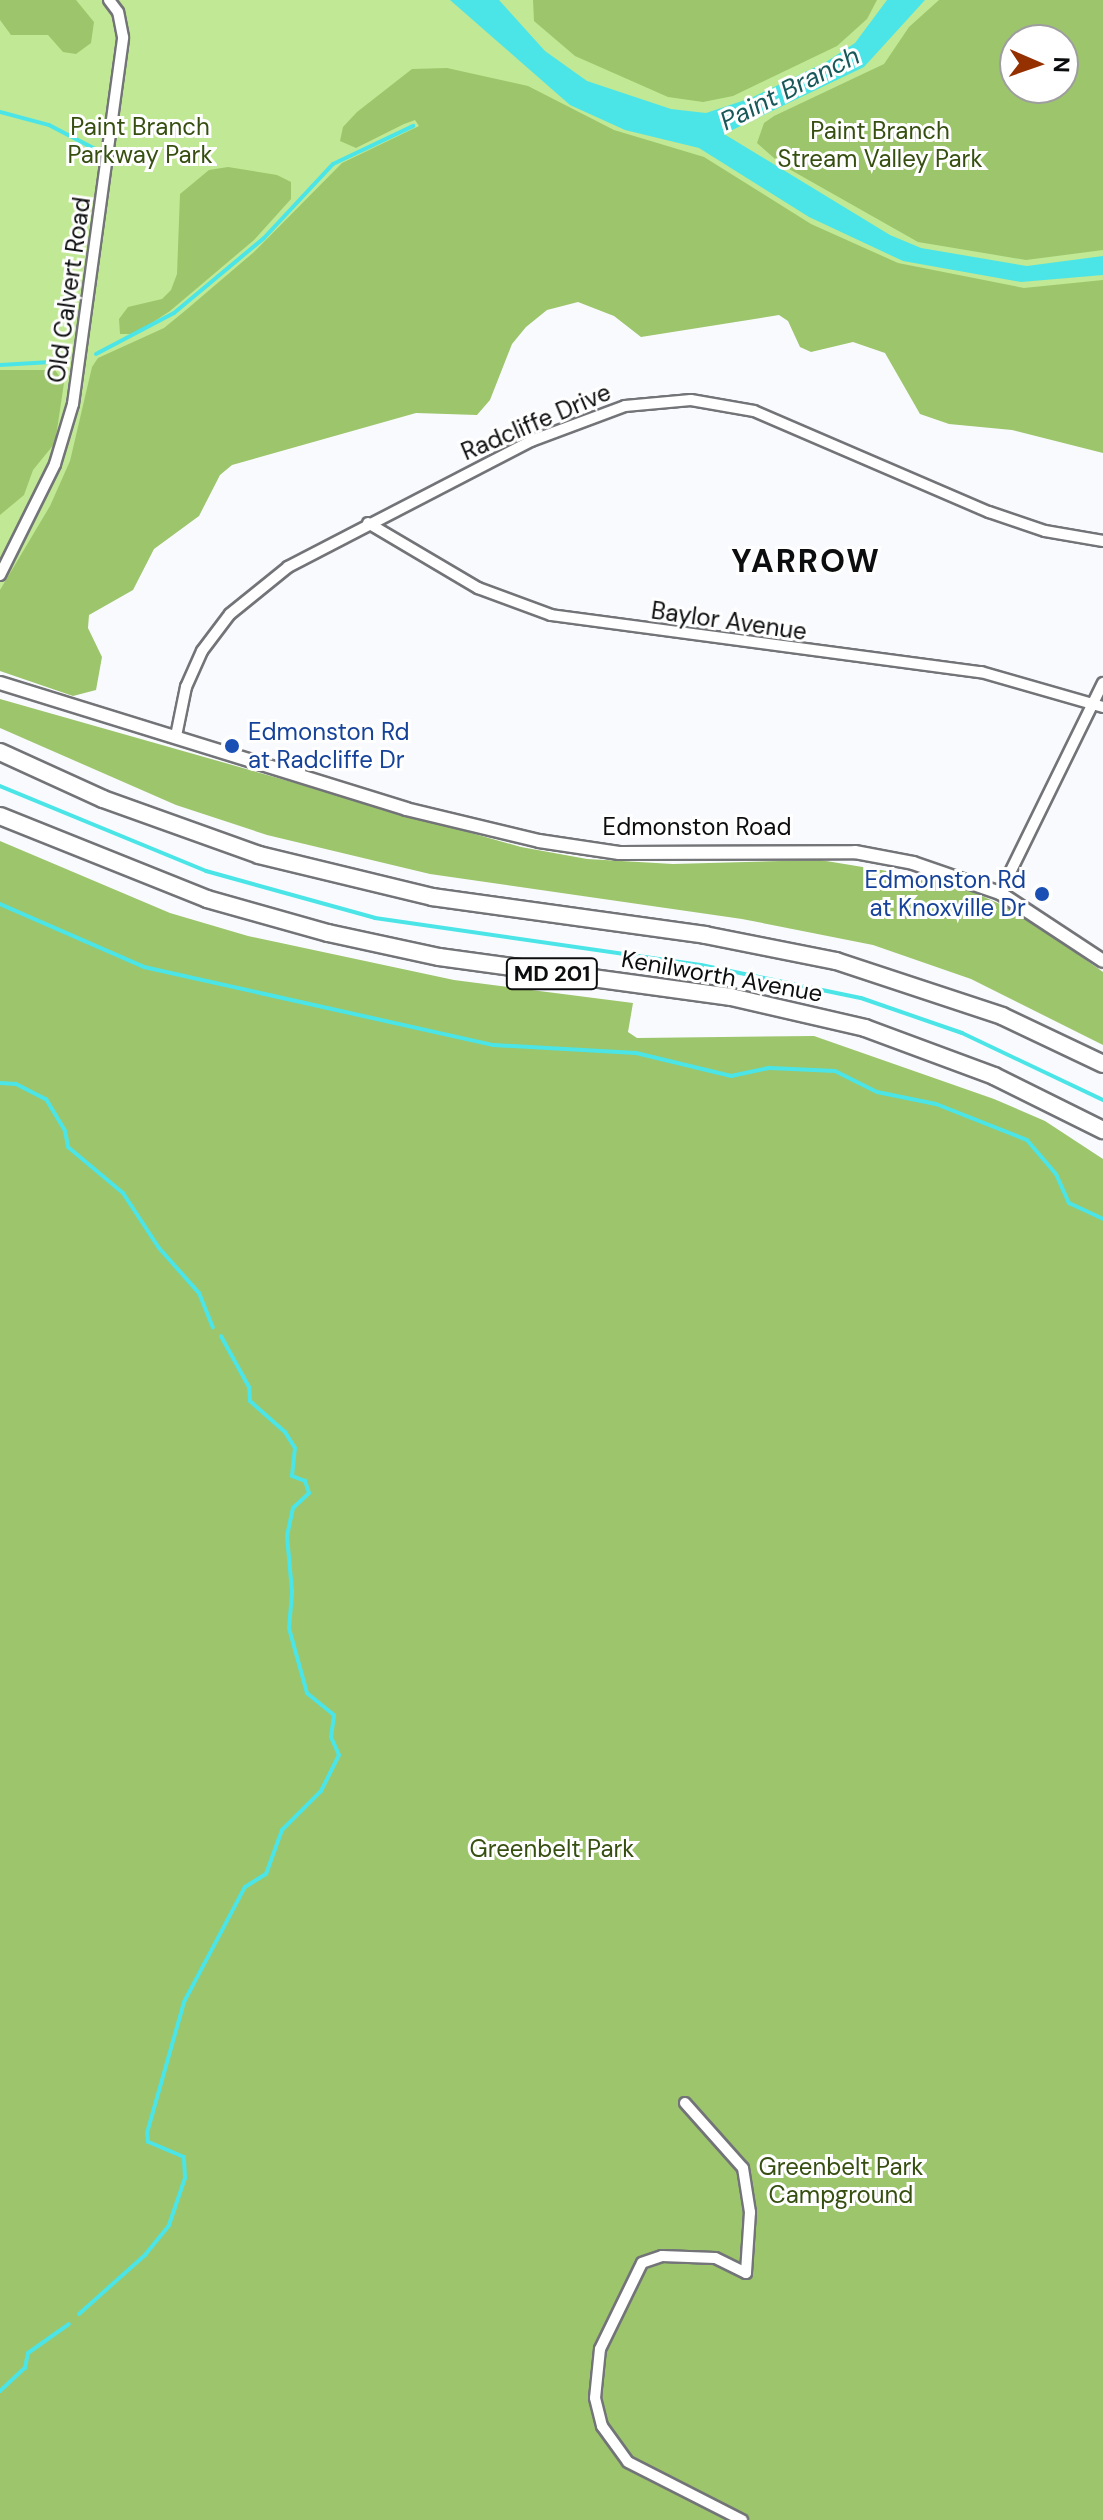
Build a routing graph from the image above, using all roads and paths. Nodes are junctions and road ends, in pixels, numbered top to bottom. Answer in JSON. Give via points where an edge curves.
{"nodes":[{"id":1,"x":109,"y":0,"type":"edge"},
{"id":2,"x":368,"y":523,"type":"junction"},
{"id":3,"x":1103,"y":541,"type":"edge"},
{"id":4,"x":0,"y":575,"type":"edge"},
{"id":5,"x":0,"y":683,"type":"edge"},
{"id":6,"x":1103,"y":683,"type":"edge"},
{"id":7,"x":1098,"y":706,"type":"edge"},
{"id":8,"x":176,"y":736,"type":"junction"},
{"id":9,"x":0,"y":752,"type":"edge"},
{"id":10,"x":0,"y":816,"type":"edge"},
{"id":11,"x":1000,"y":893,"type":"junction"},
{"id":12,"x":1103,"y":961,"type":"edge"},
{"id":13,"x":1103,"y":1064,"type":"edge"},
{"id":14,"x":1103,"y":1130,"type":"edge"},
{"id":15,"x":685,"y":2103,"type":"dead end"},
{"id":16,"x":742,"y":2520,"type":"edge"}],
"edges":[{"from":1,"to":4,"type":"street","name":"Old Calvert Road","via":[[118,12],[123,37],[73,404],[55,464]]},
{"from":2,"to":3,"type":"street","name":"Radcliffe Drive","via":[[575,423],[625,406],[691,400],[754,411],[989,512],[1045,531]]},
{"from":2,"to":7,"type":"street","name":"Baylor Avenue","via":[[478,588],[551,615],[981,672]]},
{"from":2,"to":8,"type":"street","name":"Radcliffe Drive","via":[[288,567],[230,614],[193,668]]},
{"from":5,"to":8,"type":"street","name":"Edmonston Road"},
{"from":6,"to":7,"type":"street"},
{"from":7,"to":11,"type":"street"},
{"from":8,"to":11,"type":"street","name":"Edmonston Road","via":[[406,809],[539,841],[619,853],[855,852],[952,873]]},
{"from":9,"to":13,"type":"main road","name":"Kenilworth Avenue","number":"MD 201","via":[[103,799],[259,855],[432,897],[705,935],[836,961],[1002,1016]]},
{"from":10,"to":14,"type":"main road","name":"Kenilworth Avenue","number":"MD 201","via":[[207,899],[328,933],[439,957],[731,997],[865,1028],[994,1076]]},
{"from":11,"to":12,"type":"street","name":"Edmonston Road"},
{"from":15,"to":16,"type":"street","via":[[738,2160],[747,2177],[746,2273],[715,2258],[662,2256],[642,2263],[600,2349],[595,2398],[602,2426],[628,2462]]}]}
